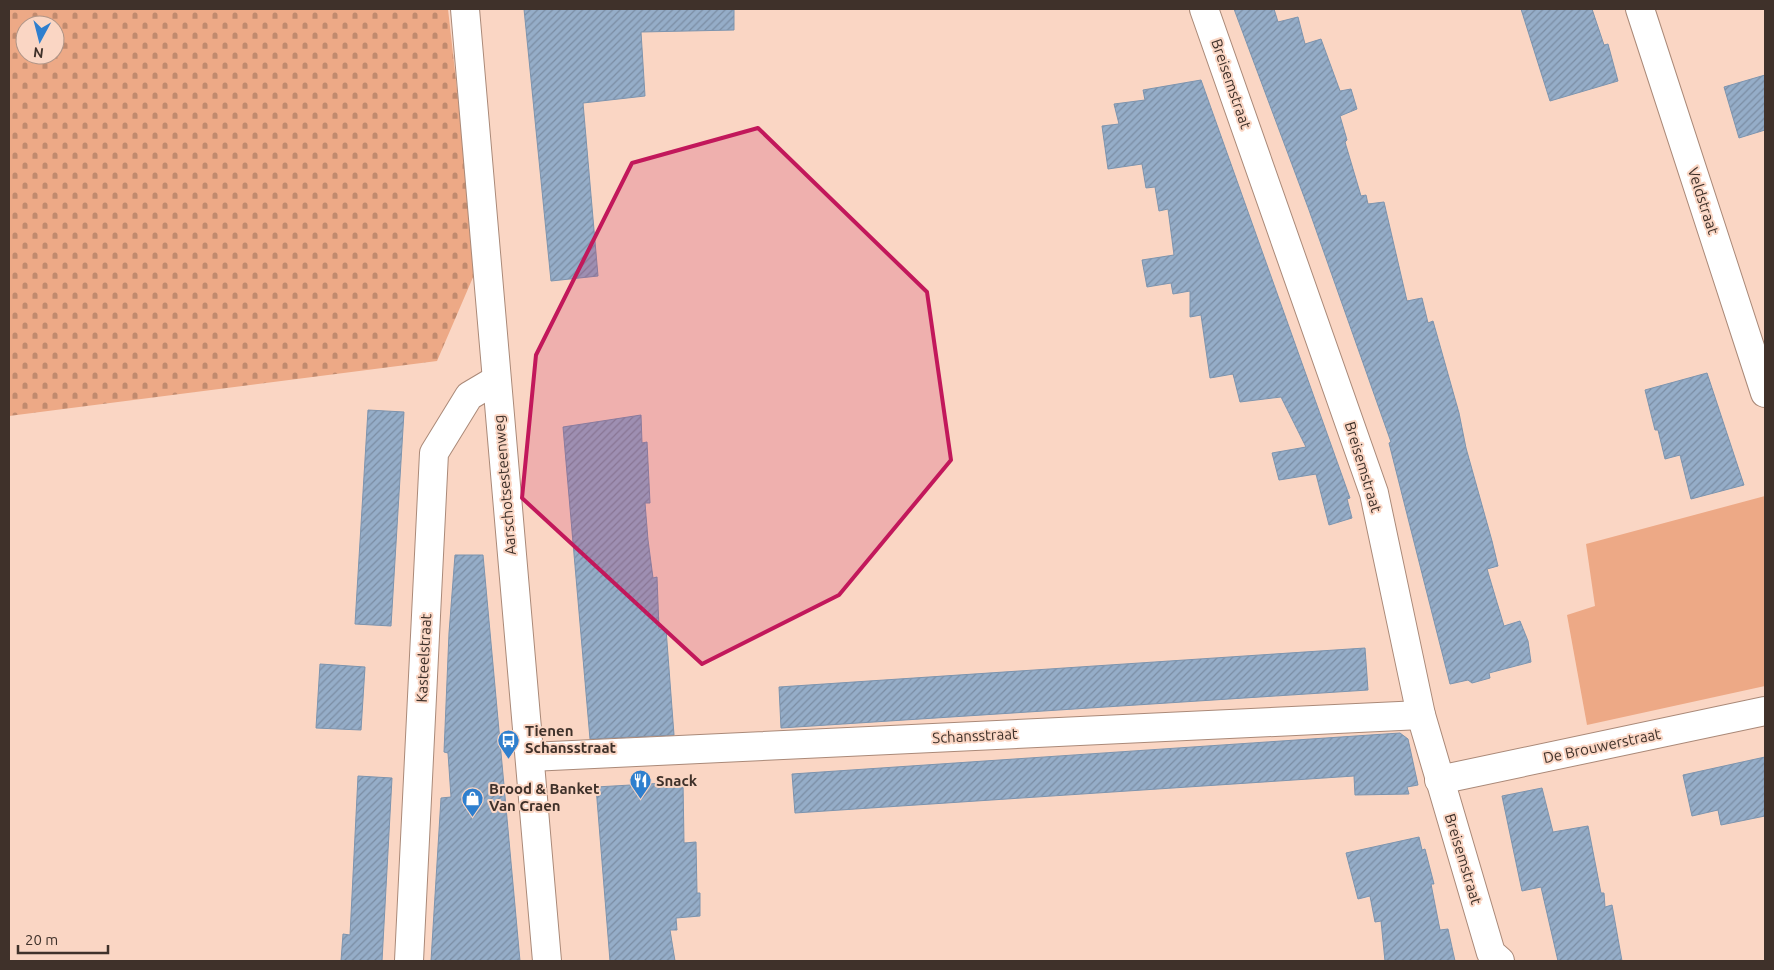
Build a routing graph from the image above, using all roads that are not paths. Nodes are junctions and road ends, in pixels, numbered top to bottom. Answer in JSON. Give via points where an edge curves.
{"nodes":[{"id":1,"x":465,"y":9,"type":"edge"},
{"id":2,"x":1204,"y":9,"type":"edge"},
{"id":3,"x":1640,"y":9,"type":"edge"},
{"id":4,"x":496,"y":380,"type":"junction"},
{"id":5,"x":1765,"y":393,"type":"edge"},
{"id":6,"x":1765,"y":711,"type":"edge"},
{"id":7,"x":1421,"y":715,"type":"junction"},
{"id":8,"x":530,"y":757,"type":"junction"},
{"id":9,"x":1439,"y":780,"type":"junction"},
{"id":10,"x":1495,"y":959,"type":"edge"},
{"id":11,"x":409,"y":961,"type":"edge"},
{"id":12,"x":547,"y":961,"type":"edge"}],
"edges":[{"from":1,"to":4,"type":"street","name":"Aarschotsesteenweg"},
{"from":2,"to":7,"type":"street","name":"Breisemstraat","via":[[1374,493]]},
{"from":3,"to":5,"type":"street","name":"Veldstraat"},
{"from":4,"to":8,"type":"street","name":"Aarschotsesteenweg"},
{"from":4,"to":11,"type":"street","name":"Kasteelstraat","via":[[469,396],[434,453]]},
{"from":6,"to":9,"type":"street","name":"De Brouwerstraat"},
{"from":7,"to":8,"type":"street","name":"Schansstraat"},
{"from":7,"to":9,"type":"street","name":"Breisemstraat"},
{"from":8,"to":12,"type":"street","name":"Aarschotsesteenweg"},
{"from":9,"to":10,"type":"street","name":"Breisemstraat"}]}
